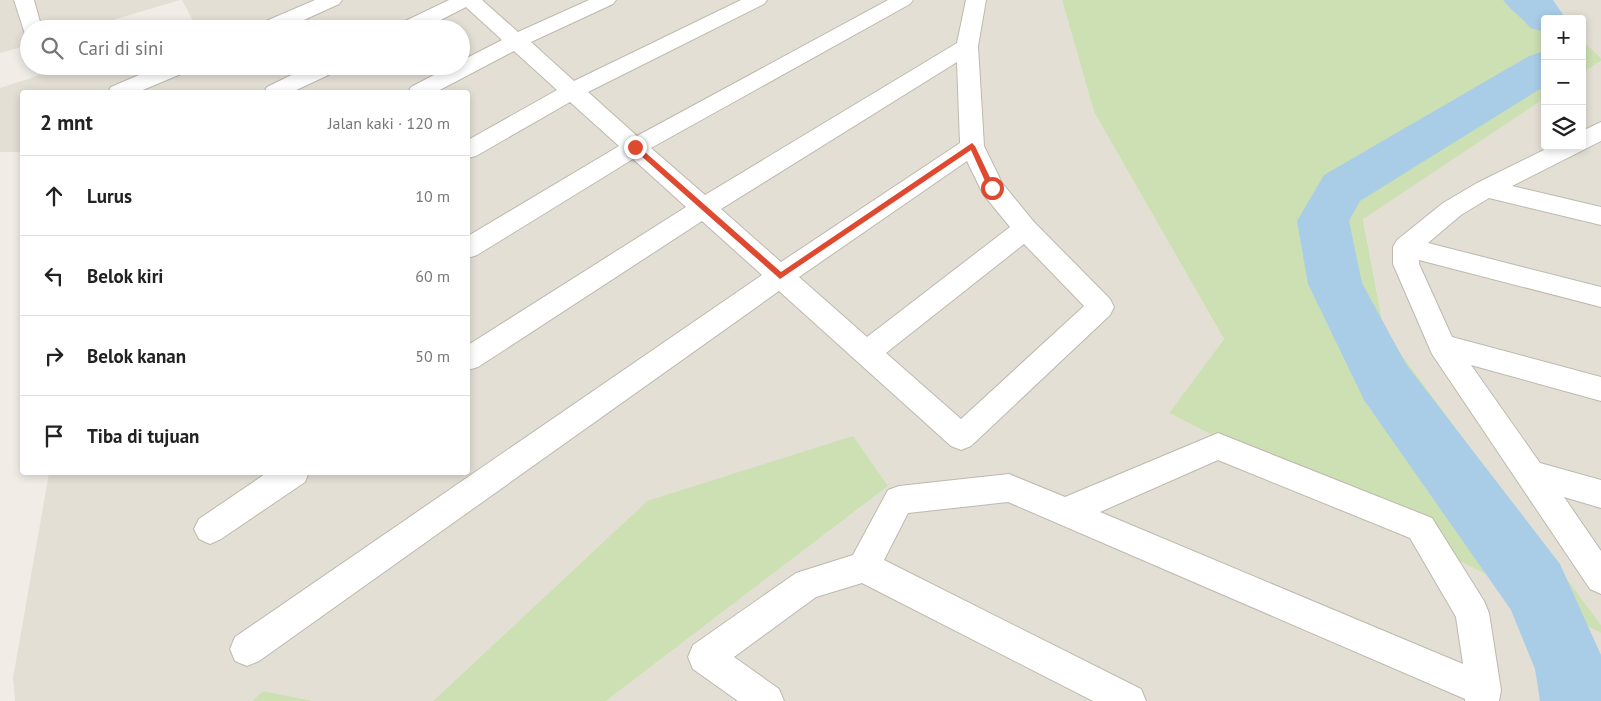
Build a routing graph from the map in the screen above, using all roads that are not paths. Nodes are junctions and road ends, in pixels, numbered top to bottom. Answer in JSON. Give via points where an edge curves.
{"nodes":[{"id":1,"x":24,"y":0,"type":"edge"},
{"id":2,"x":332,"y":0,"type":"edge"},
{"id":3,"x":464,"y":0,"type":"edge"},
{"id":4,"x":470,"y":0,"type":"edge"},
{"id":5,"x":606,"y":0,"type":"edge"},
{"id":6,"x":757,"y":0,"type":"edge"},
{"id":7,"x":903,"y":0,"type":"edge"},
{"id":8,"x":976,"y":0,"type":"edge"},
{"id":9,"x":30,"y":20,"type":"edge"},
{"id":10,"x":286,"y":20,"type":"edge"},
{"id":11,"x":424,"y":20,"type":"edge"},
{"id":12,"x":516,"y":41,"type":"junction"},
{"id":13,"x":967,"y":46,"type":"junction"},
{"id":14,"x":470,"y":65,"type":"edge"},
{"id":15,"x":162,"y":75,"type":"edge"},
{"id":16,"x":310,"y":75,"type":"edge"},
{"id":17,"x":451,"y":75,"type":"edge"},
{"id":18,"x":132,"y":90,"type":"edge"},
{"id":19,"x":279,"y":90,"type":"edge"},
{"id":20,"x":423,"y":90,"type":"edge"},
{"id":21,"x":572,"y":91,"type":"junction"},
{"id":22,"x":1589,"y":140,"type":"edge"},
{"id":23,"x":972,"y":146,"type":"junction"},
{"id":24,"x":635,"y":147,"type":"junction"},
{"id":25,"x":470,"y":149,"type":"edge"},
{"id":26,"x":1486,"y":189,"type":"junction"},
{"id":27,"x":703,"y":208,"type":"junction"},
{"id":28,"x":1601,"y":216,"type":"edge"},
{"id":29,"x":1025,"y":229,"type":"junction"},
{"id":30,"x":1406,"y":246,"type":"junction"},
{"id":31,"x":470,"y":247,"type":"edge"},
{"id":32,"x":780,"y":276,"type":"junction"},
{"id":33,"x":1601,"y":297,"type":"edge"},
{"id":34,"x":1442,"y":346,"type":"junction"},
{"id":35,"x":867,"y":353,"type":"junction"},
{"id":36,"x":470,"y":358,"type":"edge"},
{"id":37,"x":1601,"y":389,"type":"edge"},
{"id":38,"x":1529,"y":474,"type":"junction"},
{"id":39,"x":290,"y":475,"type":"edge"},
{"id":40,"x":1601,"y":494,"type":"edge"},
{"id":41,"x":1064,"y":512,"type":"junction"},
{"id":42,"x":210,"y":529,"type":"dead end"},
{"id":43,"x":864,"y":567,"type":"junction"},
{"id":44,"x":1601,"y":578,"type":"edge"},
{"id":45,"x":247,"y":649,"type":"dead end"},
{"id":46,"x":1483,"y":695,"type":"edge"},
{"id":47,"x":767,"y":701,"type":"edge"},
{"id":48,"x":1129,"y":701,"type":"edge"}],
"edges":[{"from":1,"to":9,"type":"street"},
{"from":2,"to":10,"type":"street"},
{"from":3,"to":11,"type":"street"},
{"from":4,"to":12,"type":"street"},
{"from":5,"to":12,"type":"street"},
{"from":6,"to":21,"type":"street"},
{"from":7,"to":24,"type":"street"},
{"from":8,"to":13,"type":"street"},
{"from":12,"to":14,"type":"street"},
{"from":12,"to":21,"type":"street"},
{"from":13,"to":23,"type":"street"},
{"from":13,"to":27,"type":"street"},
{"from":15,"to":18,"type":"street"},
{"from":16,"to":19,"type":"street"},
{"from":17,"to":20,"type":"street"},
{"from":21,"to":24,"type":"street"},
{"from":21,"to":25,"type":"street"},
{"from":22,"to":26,"type":"street"},
{"from":23,"to":29,"type":"street","via":[[992,188]]},
{"from":23,"to":32,"type":"street"},
{"from":24,"to":27,"type":"street"},
{"from":24,"to":31,"type":"street"},
{"from":26,"to":28,"type":"street"},
{"from":26,"to":30,"type":"street","via":[[1452,209]]},
{"from":27,"to":32,"type":"street"},
{"from":27,"to":36,"type":"street"},
{"from":29,"to":35,"type":"street"},
{"from":29,"to":35,"type":"street","via":[[1101,307],[961,437]]},
{"from":30,"to":33,"type":"street"},
{"from":30,"to":34,"type":"street","via":[[1406,264]]},
{"from":32,"to":35,"type":"street"},
{"from":32,"to":45,"type":"street"},
{"from":34,"to":37,"type":"street"},
{"from":34,"to":38,"type":"street"},
{"from":38,"to":40,"type":"street"},
{"from":38,"to":44,"type":"street"},
{"from":39,"to":42,"type":"street"},
{"from":41,"to":43,"type":"street","via":[[1010,488],[899,500]]},
{"from":41,"to":46,"type":"street"},
{"from":41,"to":46,"type":"street","via":[[1218,446],[1421,528],[1472,613]]},
{"from":43,"to":47,"type":"street","via":[[807,584],[705,657]]},
{"from":43,"to":48,"type":"street"}]}
